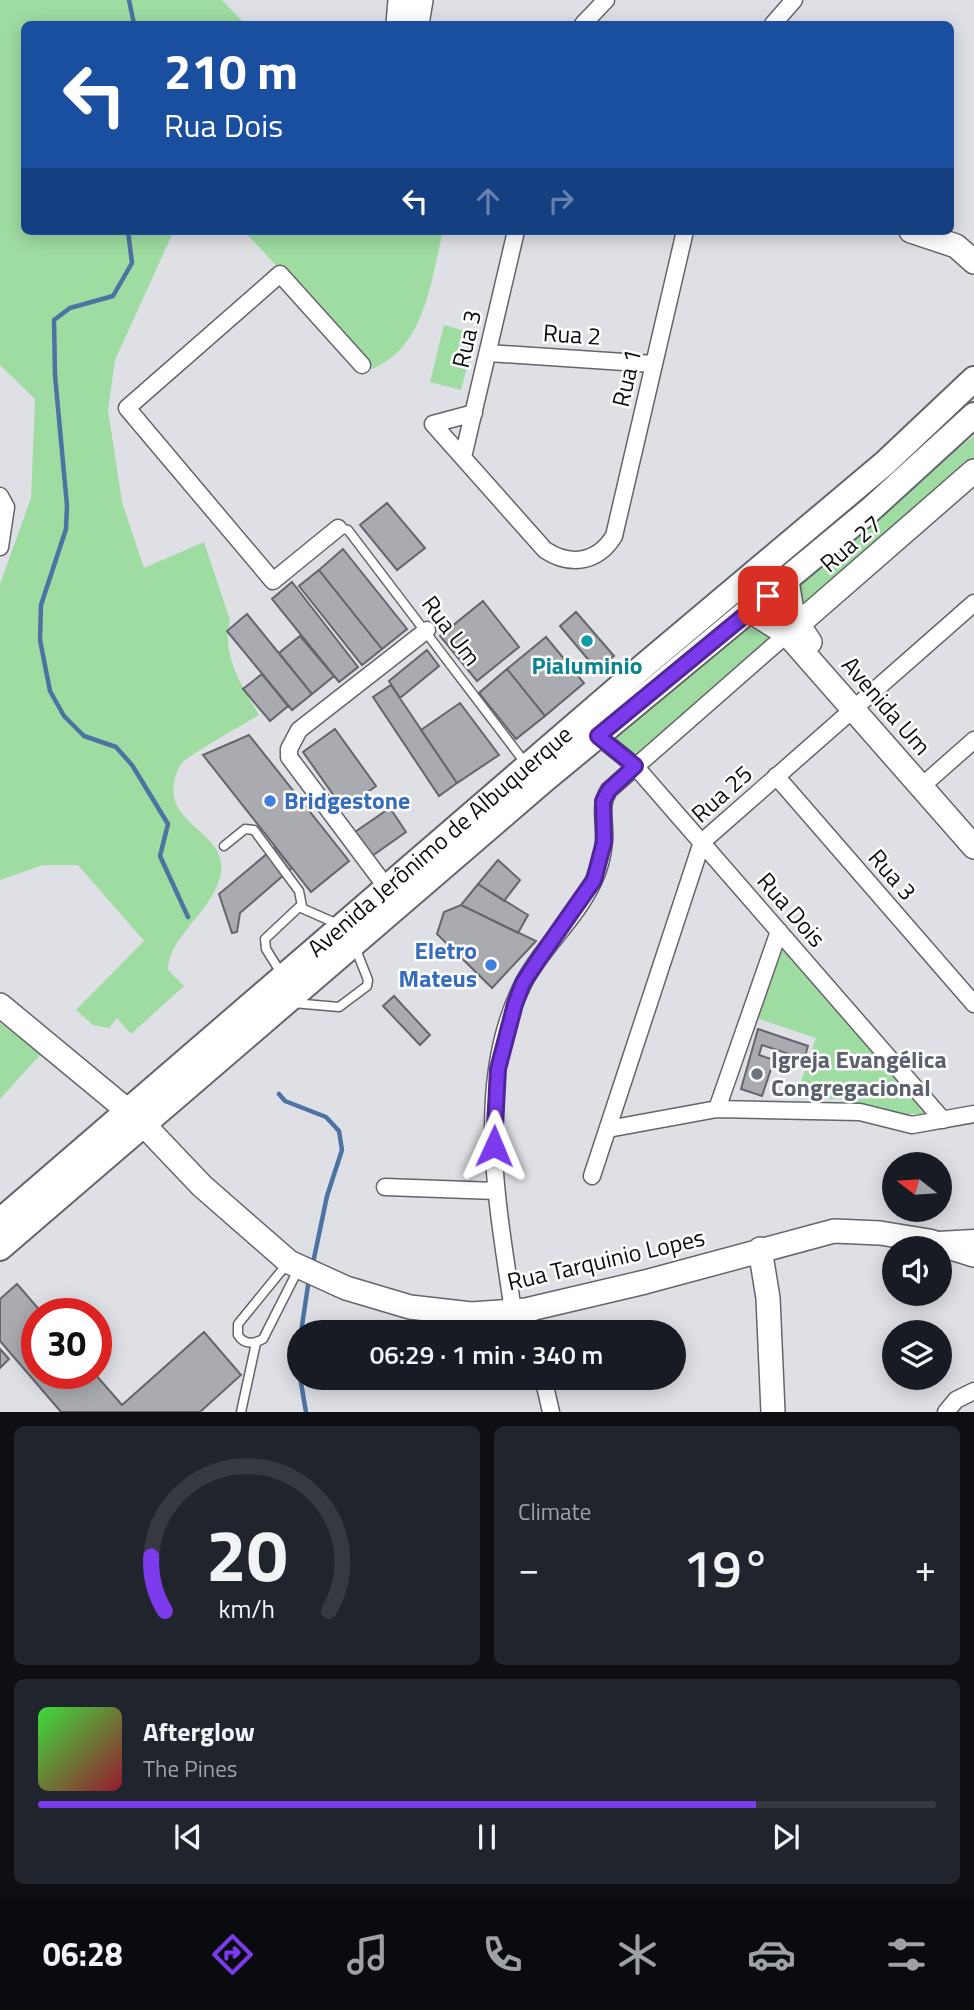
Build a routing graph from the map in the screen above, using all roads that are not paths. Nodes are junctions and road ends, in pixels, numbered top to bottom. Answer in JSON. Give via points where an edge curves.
{"nodes":[{"id":1,"x":606,"y":0,"type":"edge"},
{"id":2,"x":794,"y":0,"type":"edge"},
{"id":3,"x":586,"y":21,"type":"edge"},
{"id":4,"x":776,"y":21,"type":"edge"},
{"id":5,"x":515,"y":235,"type":"edge"},
{"id":6,"x":684,"y":235,"type":"edge"},
{"id":7,"x":925,"y":235,"type":"edge"},
{"id":8,"x":974,"y":262,"type":"edge"},
{"id":9,"x":488,"y":353,"type":"junction"},
{"id":10,"x":654,"y":364,"type":"junction"},
{"id":11,"x":362,"y":365,"type":"dead end"},
{"id":12,"x":974,"y":379,"type":"edge"},
{"id":13,"x":474,"y":413,"type":"junction"},
{"id":14,"x":974,"y":415,"type":"edge"},
{"id":15,"x":463,"y":457,"type":"junction"},
{"id":16,"x":885,"y":463,"type":"junction"},
{"id":17,"x":974,"y":471,"type":"edge"},
{"id":18,"x":0,"y":496,"type":"edge"},
{"id":19,"x":338,"y":528,"type":"joint"},
{"id":20,"x":0,"y":547,"type":"edge"},
{"id":21,"x":787,"y":580,"type":"junction"},
{"id":22,"x":974,"y":603,"type":"edge"},
{"id":23,"x":750,"y":611,"type":"junction"},
{"id":24,"x":427,"y":630,"type":"junction"},
{"id":25,"x":792,"y":630,"type":"junction"},
{"id":26,"x":858,"y":705,"type":"junction"},
{"id":27,"x":598,"y":736,"type":"junction"},
{"id":28,"x":974,"y":740,"type":"edge"},
{"id":29,"x":528,"y":766,"type":"junction"},
{"id":30,"x":635,"y":766,"type":"junction"},
{"id":31,"x":776,"y":776,"type":"junction"},
{"id":32,"x":925,"y":783,"type":"junction"},
{"id":33,"x":974,"y":832,"type":"edge"},
{"id":34,"x":702,"y":842,"type":"junction"},
{"id":35,"x":225,"y":846,"type":"dead end"},
{"id":36,"x":974,"y":846,"type":"edge"},
{"id":37,"x":387,"y":888,"type":"junction"},
{"id":38,"x":302,"y":906,"type":"junction"},
{"id":39,"x":779,"y":931,"type":"junction"},
{"id":40,"x":348,"y":935,"type":"junction"},
{"id":41,"x":284,"y":977,"type":"junction"},
{"id":42,"x":286,"y":1002,"type":"junction"},
{"id":43,"x":974,"y":1004,"type":"edge"},
{"id":44,"x":0,"y":1005,"type":"edge"},
{"id":45,"x":717,"y":1109,"type":"junction"},
{"id":46,"x":974,"y":1114,"type":"edge"},
{"id":47,"x":136,"y":1118,"type":"junction"},
{"id":48,"x":943,"y":1120,"type":"junction"},
{"id":49,"x":608,"y":1129,"type":"junction"},
{"id":50,"x":592,"y":1176,"type":"dead end"},
{"id":51,"x":385,"y":1187,"type":"dead end"},
{"id":52,"x":496,"y":1191,"type":"junction"},
{"id":53,"x":0,"y":1221,"type":"edge"},
{"id":54,"x":898,"y":1236,"type":"edge"},
{"id":55,"x":974,"y":1238,"type":"edge"},
{"id":56,"x":952,"y":1239,"type":"edge"},
{"id":57,"x":0,"y":1248,"type":"edge"},
{"id":58,"x":952,"y":1248,"type":"edge"},
{"id":59,"x":760,"y":1249,"type":"junction"},
{"id":60,"x":974,"y":1255,"type":"edge"},
{"id":61,"x":302,"y":1269,"type":"junction"},
{"id":62,"x":524,"y":1317,"type":"edge"},
{"id":63,"x":256,"y":1343,"type":"junction"},
{"id":64,"x":546,"y":1390,"type":"edge"},
{"id":65,"x":974,"y":1391,"type":"edge"},
{"id":66,"x":241,"y":1412,"type":"edge"},
{"id":67,"x":551,"y":1412,"type":"edge"},
{"id":68,"x":772,"y":1412,"type":"edge"},
{"id":69,"x":946,"y":1412,"type":"edge"}],
"edges":[{"from":1,"to":3,"type":"street"},
{"from":2,"to":4,"type":"street"},
{"from":5,"to":9,"type":"street","name":"Rua 3"},
{"from":6,"to":10,"type":"street","name":"Rua 1"},
{"from":7,"to":8,"type":"main road","via":[[946,241]]},
{"from":9,"to":10,"type":"street","name":"Rua 2"},
{"from":9,"to":13,"type":"street","name":"Rua 3"},
{"from":10,"to":15,"type":"street","name":"Rua 1","via":[[614,536],[602,551],[587,559],[551,554]]},
{"from":11,"to":19,"type":"street","via":[[280,274],[127,408],[272,581]]},
{"from":12,"to":16,"type":"main road","name":"Avenida Jerônimo de Albuquerque"},
{"from":13,"to":15,"type":"street","name":"Rua 3"},
{"from":13,"to":15,"type":"street","via":[[433,424]]},
{"from":14,"to":21,"type":"main road","name":"Avenida Jerônimo de Albuquerque"},
{"from":16,"to":23,"type":"main road","via":[[860,495],[753,591],[747,603]]},
{"from":16,"to":29,"type":"main road","name":"Avenida Jerônimo de Albuquerque"},
{"from":17,"to":25,"type":"main road","name":"Rua 27"},
{"from":18,"to":20,"type":"street","via":[[6,507]]},
{"from":19,"to":24,"type":"lane","name":"Rua Um","via":[[348,530]]},
{"from":21,"to":23,"type":"main road","name":"Avenida Jerônimo de Albuquerque"},
{"from":21,"to":25,"type":"main road","name":"Avenida Um"},
{"from":22,"to":26,"type":"street","name":"Rua 25"},
{"from":23,"to":25,"type":"main road","name":"Avenida Um"},
{"from":23,"to":27,"type":"main road","name":"Avenida Jerônimo de Albuquerque"},
{"from":24,"to":29,"type":"lane","name":"Rua Um"},
{"from":24,"to":37,"type":"street","via":[[299,730],[289,749],[289,757]]},
{"from":25,"to":26,"type":"main road","name":"Avenida Um"},
{"from":25,"to":30,"type":"street","name":"Rua 27"},
{"from":26,"to":31,"type":"street","name":"Rua 25"},
{"from":26,"to":32,"type":"main road","name":"Avenida Um"},
{"from":27,"to":30,"type":"street","name":"Rua Dois"},
{"from":27,"to":40,"type":"main road","name":"Avenida Jerônimo de Albuquerque"},
{"from":28,"to":32,"type":"street"},
{"from":29,"to":37,"type":"main road","name":"Avenida Jerônimo de Albuquerque"},
{"from":30,"to":34,"type":"street","name":"Rua Dois"},
{"from":30,"to":52,"type":"street","name":"Rua 27","via":[[603,801],[604,842],[594,880],[523,983],[508,1026],[498,1069],[494,1123]]},
{"from":31,"to":34,"type":"street","name":"Rua 25"},
{"from":31,"to":43,"type":"street","name":"Rua 3"},
{"from":32,"to":33,"type":"main road","name":"Avenida Um"},
{"from":32,"to":36,"type":"main road","name":"Avenida Um"},
{"from":34,"to":39,"type":"street","name":"Rua Dois"},
{"from":34,"to":49,"type":"street","name":"Rua 25"},
{"from":35,"to":38,"type":"lane","via":[[245,829],[254,830],[299,891]]},
{"from":37,"to":40,"type":"main road","name":"Avenida Jerônimo de Albuquerque"},
{"from":38,"to":40,"type":"lane"},
{"from":38,"to":41,"type":"lane","via":[[265,939],[266,949]]},
{"from":39,"to":45,"type":"street"},
{"from":39,"to":48,"type":"street","name":"Rua Dois"},
{"from":40,"to":41,"type":"main road","name":"Avenida Jerônimo de Albuquerque"},
{"from":40,"to":42,"type":"main road","name":"Avenida Jerônimo de Albuquerque"},
{"from":40,"to":42,"type":"lane","via":[[367,986],[339,1007]]},
{"from":41,"to":47,"type":"main road","name":"Avenida Jerônimo de Albuquerque"},
{"from":42,"to":47,"type":"main road","name":"Avenida Jerônimo de Albuquerque"},
{"from":44,"to":47,"type":"main road","name":"Rua Tarquinio Lopes"},
{"from":45,"to":48,"type":"street","via":[[860,1112],[912,1125]]},
{"from":45,"to":49,"type":"street"},
{"from":46,"to":48,"type":"street"},
{"from":47,"to":53,"type":"main road","name":"Avenida Jerônimo de Albuquerque"},
{"from":47,"to":57,"type":"main road","name":"Avenida Jerônimo de Albuquerque"},
{"from":47,"to":61,"type":"main road","name":"Rua Tarquinio Lopes","via":[[202,1186]]},
{"from":49,"to":50,"type":"street","name":"Rua 25"},
{"from":51,"to":52,"type":"street"},
{"from":52,"to":62,"type":"street","name":"Rua 27"},
{"from":54,"to":59,"type":"main road","name":"Rua Tarquinio Lopes","via":[[834,1231]]},
{"from":55,"to":56,"type":"street","name":"Rua Tarquinio Lopes"},
{"from":58,"to":60,"type":"main road","name":"Rua Tarquinio Lopes"},
{"from":59,"to":62,"type":"main road","name":"Rua Tarquinio Lopes"},
{"from":59,"to":68,"type":"main road","via":[[768,1298]]},
{"from":61,"to":62,"type":"main road","name":"Rua Tarquinio Lopes","via":[[410,1307]]},
{"from":61,"to":63,"type":"lane","via":[[263,1339]]},
{"from":61,"to":63,"type":"lane","via":[[238,1324],[240,1338]]},
{"from":63,"to":66,"type":"lane"},
{"from":64,"to":67,"type":"street"},
{"from":65,"to":69,"type":"street","via":[[956,1400]]}]}
